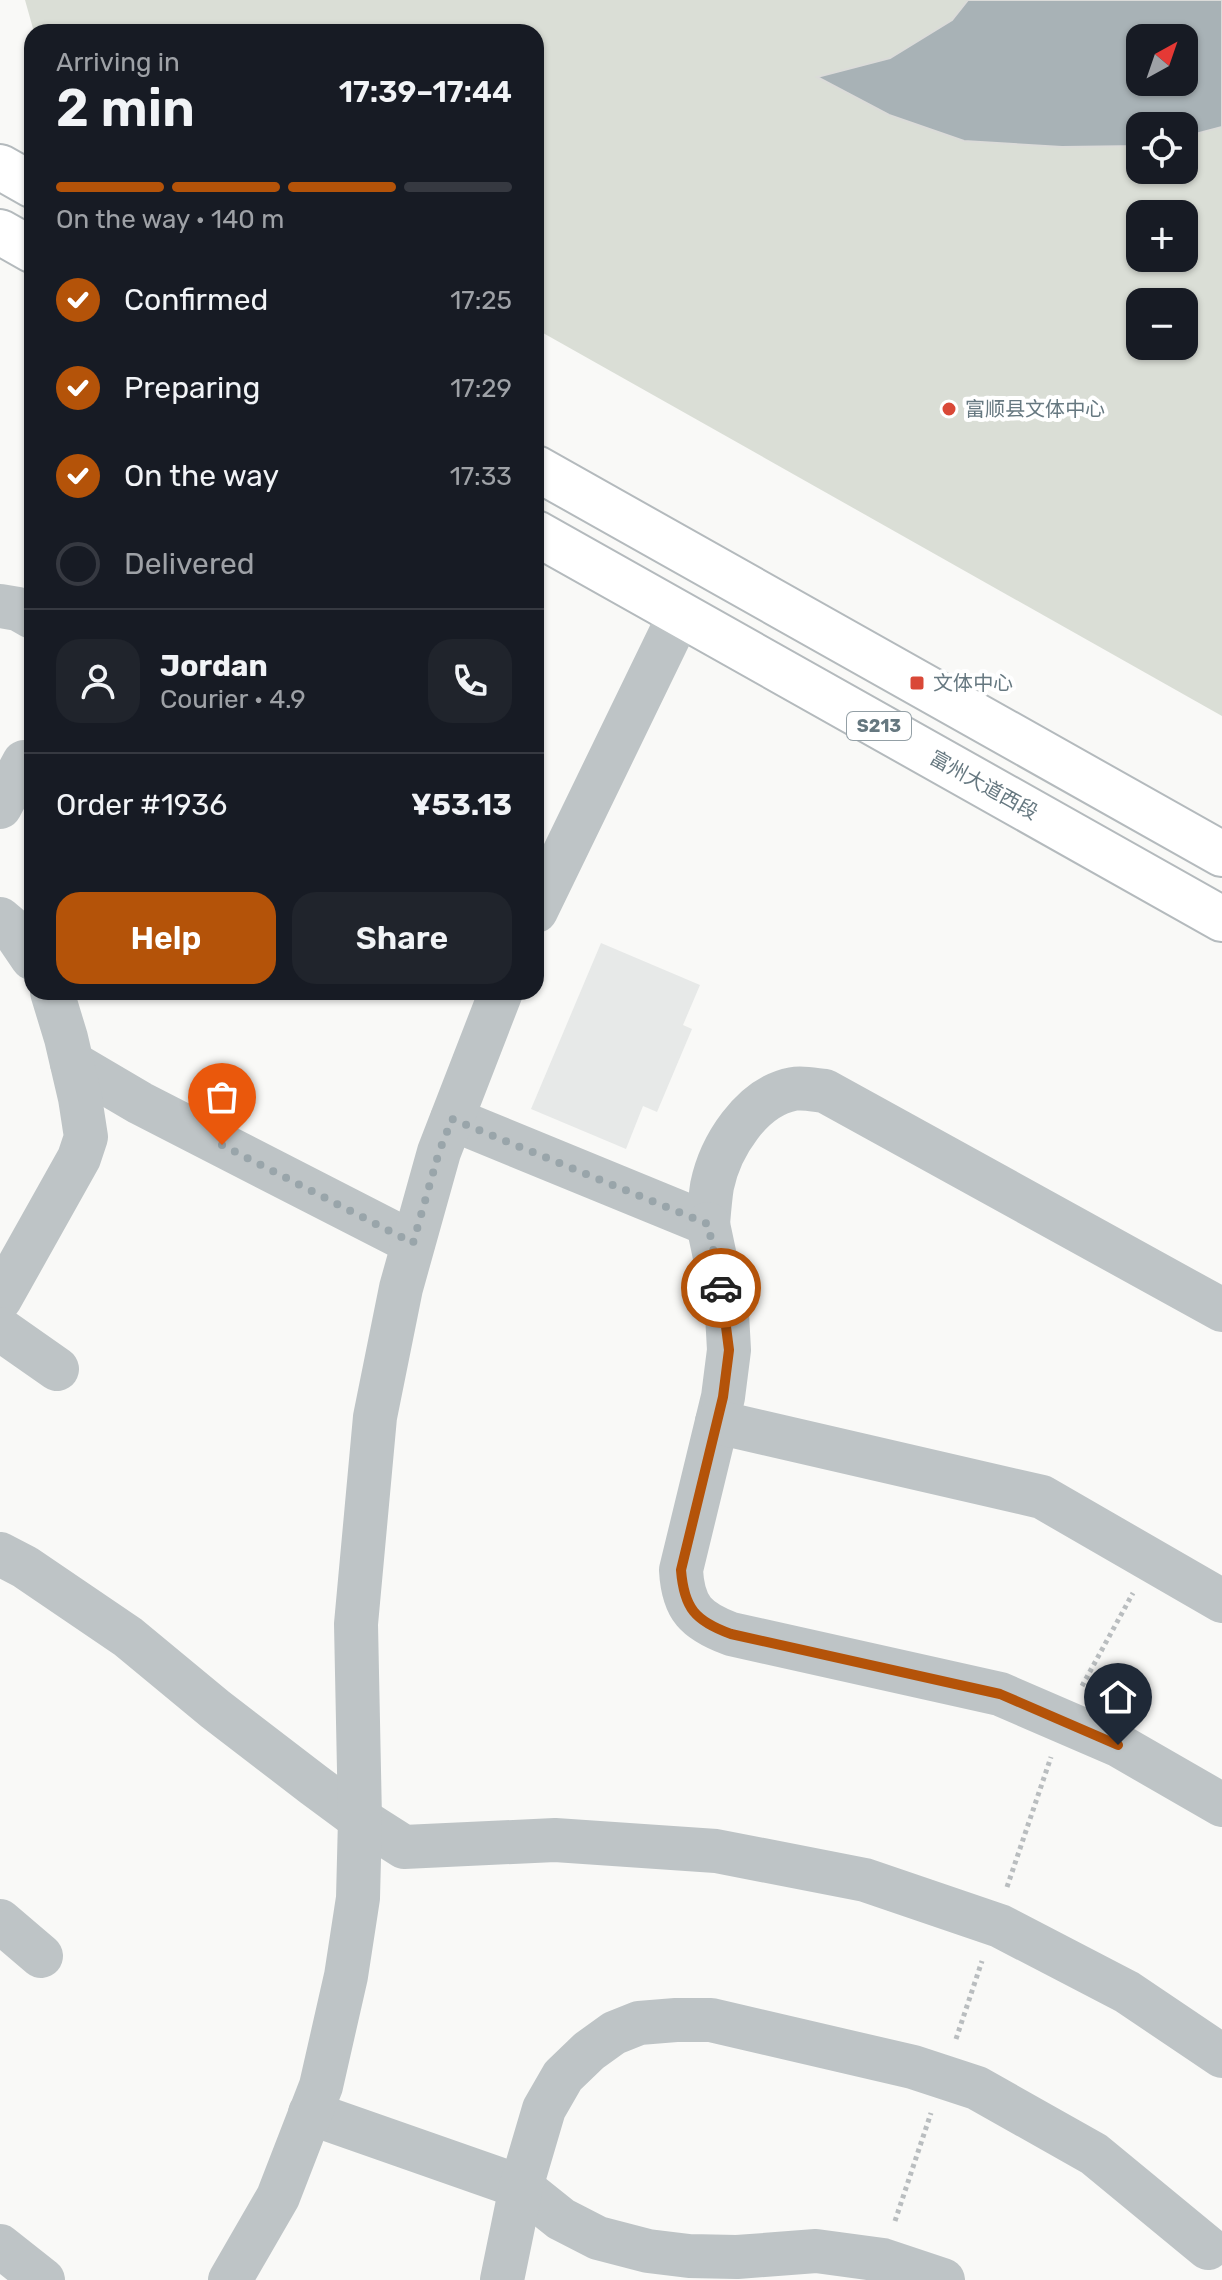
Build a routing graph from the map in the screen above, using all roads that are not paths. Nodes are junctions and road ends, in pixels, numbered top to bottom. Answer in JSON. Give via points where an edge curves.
{"nodes":[{"id":1,"x":0,"y":167,"type":"edge"},
{"id":2,"x":24,"y":180,"type":"edge"},
{"id":3,"x":0,"y":232,"type":"edge"},
{"id":4,"x":24,"y":246,"type":"edge"},
{"id":5,"x":544,"y":473,"type":"edge"},
{"id":6,"x":544,"y":538,"type":"edge"},
{"id":7,"x":0,"y":606,"type":"edge"},
{"id":8,"x":24,"y":612,"type":"edge"},
{"id":9,"x":680,"y":614,"type":"junction"},
{"id":10,"x":19,"y":759,"type":"edge"},
{"id":11,"x":0,"y":807,"type":"edge"},
{"id":12,"x":1222,"y":854,"type":"edge"},
{"id":13,"x":544,"y":894,"type":"edge"},
{"id":14,"x":0,"y":919,"type":"edge"},
{"id":15,"x":1222,"y":919,"type":"edge"},
{"id":16,"x":24,"y":946,"type":"edge"},
{"id":17,"x":54,"y":1000,"type":"edge"},
{"id":18,"x":498,"y":1000,"type":"edge"},
{"id":19,"x":72,"y":1063,"type":"junction"},
{"id":20,"x":452,"y":1119,"type":"junction"},
{"id":21,"x":708,"y":1224,"type":"junction"},
{"id":22,"x":413,"y":1243,"type":"junction"},
{"id":23,"x":0,"y":1299,"type":"edge"},
{"id":24,"x":1222,"y":1310,"type":"edge"},
{"id":25,"x":0,"y":1329,"type":"edge"},
{"id":26,"x":57,"y":1369,"type":"dead end"},
{"id":27,"x":717,"y":1422,"type":"junction"},
{"id":28,"x":0,"y":1554,"type":"edge"},
{"id":29,"x":1222,"y":1601,"type":"edge"},
{"id":30,"x":1222,"y":1805,"type":"edge"},
{"id":31,"x":360,"y":1819,"type":"junction"},
{"id":32,"x":0,"y":1921,"type":"edge"},
{"id":33,"x":41,"y":1956,"type":"dead end"},
{"id":34,"x":1222,"y":2056,"type":"edge"},
{"id":35,"x":310,"y":2113,"type":"junction"},
{"id":36,"x":521,"y":2187,"type":"junction"},
{"id":37,"x":0,"y":2246,"type":"edge"},
{"id":38,"x":1208,"y":2248,"type":"dead end"},
{"id":39,"x":43,"y":2280,"type":"edge"},
{"id":40,"x":230,"y":2280,"type":"edge"},
{"id":41,"x":502,"y":2280,"type":"edge"},
{"id":42,"x":943,"y":2280,"type":"edge"}],
"edges":[{"from":1,"to":2,"type":"main road"},
{"from":3,"to":4,"type":"main road"},
{"from":5,"to":12,"type":"main road","number":"S213"},
{"from":6,"to":9,"type":"main road","name":"富州大道西段","number":"S213"},
{"from":7,"to":8,"type":"street"},
{"from":9,"to":13,"type":"street"},
{"from":9,"to":15,"type":"main road","name":"富州大道西段","number":"S213"},
{"from":10,"to":11,"type":"street"},
{"from":14,"to":16,"type":"street"},
{"from":17,"to":19,"type":"street"},
{"from":18,"to":20,"type":"street"},
{"from":19,"to":22,"type":"street"},
{"from":19,"to":23,"type":"street","via":[[86,1137]]},
{"from":20,"to":21,"type":"street"},
{"from":20,"to":22,"type":"street"},
{"from":21,"to":24,"type":"street","via":[[712,1185],[726,1149],[748,1116],[771,1096],[796,1088],[825,1091]]},
{"from":21,"to":27,"type":"street","via":[[729,1350]]},
{"from":22,"to":31,"type":"street","via":[[375,1417],[357,1608]]},
{"from":25,"to":26,"type":"street"},
{"from":27,"to":29,"type":"street","via":[[1042,1497]]},
{"from":27,"to":30,"type":"street","via":[[681,1570],[692,1611],[709,1626],[1000,1694],[1118,1745]]},
{"from":28,"to":31,"type":"street","via":[[128,1637]]},
{"from":31,"to":34,"type":"street","via":[[404,1847],[555,1840],[716,1851],[865,1880],[1000,1926],[1127,1992]]},
{"from":31,"to":35,"type":"street","via":[[358,1898],[346,1976]]},
{"from":32,"to":33,"type":"street"},
{"from":35,"to":36,"type":"street"},
{"from":35,"to":40,"type":"street","via":[[278,2197]]},
{"from":36,"to":38,"type":"street","via":[[544,2109],[563,2076],[589,2051],[639,2023],[711,2020],[913,2067],[977,2088],[1094,2154]]},
{"from":36,"to":41,"type":"street"},
{"from":36,"to":42,"type":"street","via":[[561,2219],[598,2238],[648,2251],[721,2257],[816,2251],[883,2260]]},
{"from":37,"to":39,"type":"street"}]}
